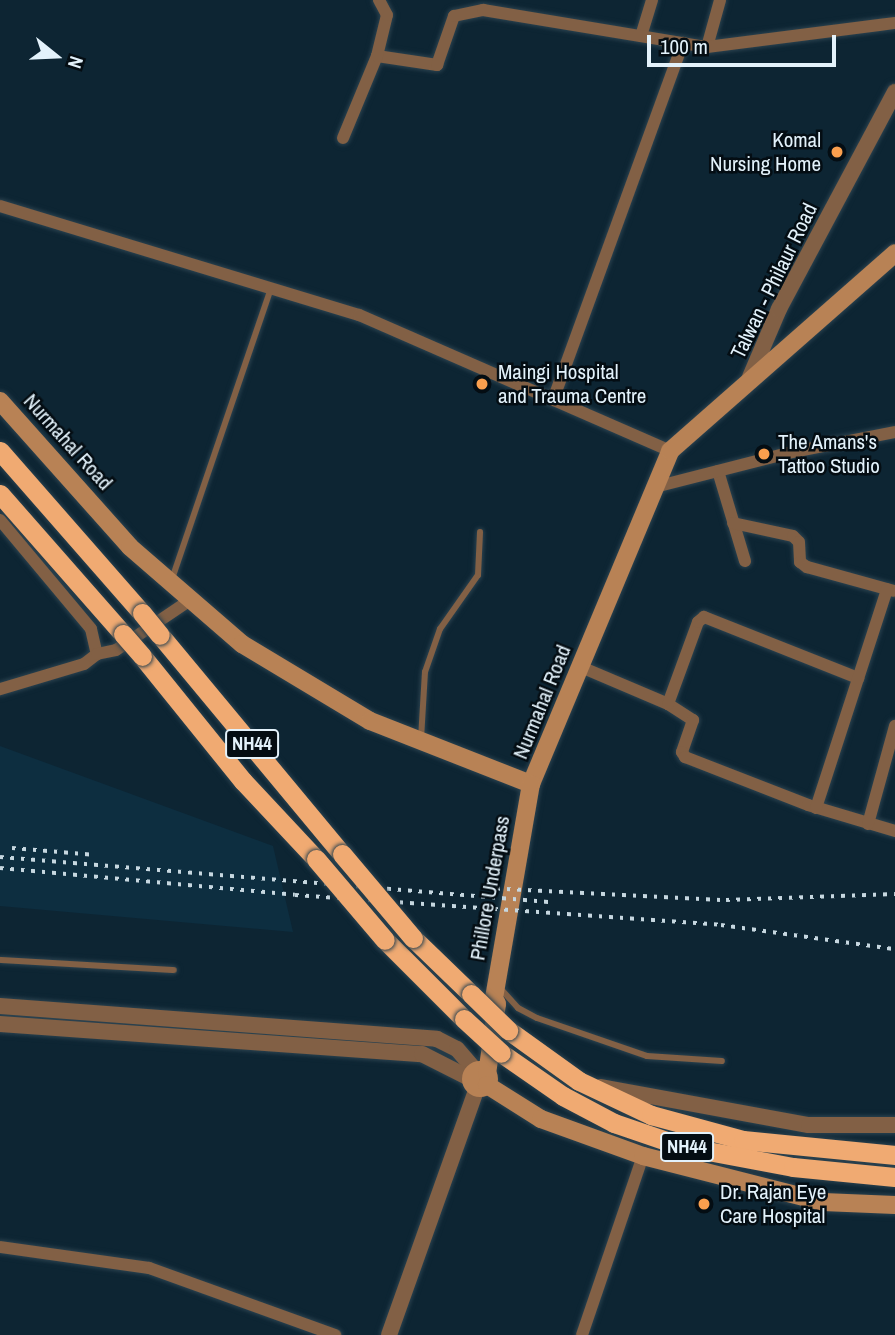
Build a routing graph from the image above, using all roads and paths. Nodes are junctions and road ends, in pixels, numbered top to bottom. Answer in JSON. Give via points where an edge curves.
{"nodes":[{"id":1,"x":379,"y":0,"type":"edge"},
{"id":2,"x":652,"y":0,"type":"edge"},
{"id":3,"x":720,"y":0,"type":"edge"},
{"id":4,"x":895,"y":23,"type":"edge"},
{"id":5,"x":641,"y":37,"type":"junction"},
{"id":6,"x":683,"y":43,"type":"junction"},
{"id":7,"x":707,"y":47,"type":"junction"},
{"id":8,"x":377,"y":56,"type":"junction"},
{"id":9,"x":895,"y":92,"type":"edge"},
{"id":10,"x":343,"y":138,"type":"dead end"},
{"id":11,"x":0,"y":206,"type":"edge"},
{"id":12,"x":895,"y":253,"type":"edge"},
{"id":13,"x":271,"y":289,"type":"junction"},
{"id":14,"x":750,"y":377,"type":"junction"},
{"id":15,"x":553,"y":400,"type":"junction"},
{"id":16,"x":0,"y":401,"type":"edge"},
{"id":17,"x":895,"y":432,"type":"edge"},
{"id":18,"x":0,"y":451,"type":"edge"},
{"id":19,"x":670,"y":451,"type":"junction"},
{"id":20,"x":718,"y":471,"type":"junction"},
{"id":21,"x":655,"y":487,"type":"junction"},
{"id":22,"x":0,"y":494,"type":"edge"},
{"id":23,"x":0,"y":520,"type":"edge"},
{"id":24,"x":733,"y":523,"type":"junction"},
{"id":25,"x":480,"y":532,"type":"dead end"},
{"id":26,"x":745,"y":561,"type":"dead end"},
{"id":27,"x":170,"y":584,"type":"junction"},
{"id":28,"x":891,"y":590,"type":"edge"},
{"id":29,"x":190,"y":600,"type":"junction"},
{"id":30,"x":97,"y":654,"type":"junction"},
{"id":31,"x":580,"y":667,"type":"junction"},
{"id":32,"x":858,"y":678,"type":"junction"},
{"id":33,"x":0,"y":690,"type":"edge"},
{"id":34,"x":668,"y":704,"type":"junction"},
{"id":35,"x":895,"y":726,"type":"edge"},
{"id":36,"x":422,"y":742,"type":"junction"},
{"id":37,"x":531,"y":785,"type":"junction"},
{"id":38,"x":816,"y":808,"type":"junction"},
{"id":39,"x":868,"y":824,"type":"junction"},
{"id":40,"x":895,"y":831,"type":"edge"},
{"id":41,"x":0,"y":960,"type":"edge"},
{"id":42,"x":174,"y":970,"type":"dead end"},
{"id":43,"x":495,"y":991,"type":"junction"},
{"id":44,"x":0,"y":1006,"type":"edge"},
{"id":45,"x":0,"y":1024,"type":"edge"},
{"id":46,"x":722,"y":1060,"type":"dead end"},
{"id":47,"x":479,"y":1078,"type":"junction"},
{"id":48,"x":579,"y":1081,"type":"junction"},
{"id":49,"x":895,"y":1125,"type":"edge"},
{"id":50,"x":895,"y":1155,"type":"edge"},
{"id":51,"x":643,"y":1156,"type":"junction"},
{"id":52,"x":895,"y":1177,"type":"edge"},
{"id":53,"x":895,"y":1205,"type":"edge"},
{"id":54,"x":0,"y":1247,"type":"edge"},
{"id":55,"x":335,"y":1335,"type":"edge"},
{"id":56,"x":388,"y":1335,"type":"edge"},
{"id":57,"x":582,"y":1335,"type":"edge"}],
"edges":[{"from":1,"to":8,"type":"street","via":[[387,15]]},
{"from":2,"to":5,"type":"street"},
{"from":3,"to":7,"type":"street"},
{"from":4,"to":7,"type":"street"},
{"from":5,"to":6,"type":"street"},
{"from":5,"to":8,"type":"street","via":[[483,10],[454,16],[437,65]]},
{"from":6,"to":7,"type":"street"},
{"from":6,"to":15,"type":"street"},
{"from":8,"to":10,"type":"street"},
{"from":9,"to":14,"type":"street","name":"Talwan - Philaur Road","via":[[779,309]]},
{"from":11,"to":13,"type":"street"},
{"from":12,"to":14,"type":"main road","name":"Nurmahal Road"},
{"from":13,"to":15,"type":"street","via":[[359,316]]},
{"from":13,"to":27,"type":"lane"},
{"from":14,"to":19,"type":"main road","name":"Nurmahal Road"},
{"from":15,"to":19,"type":"street"},
{"from":16,"to":27,"type":"main road","name":"Nurmahal Road","via":[[130,547]]},
{"from":17,"to":20,"type":"street"},
{"from":18,"to":48,"type":"highway","number":"NH44","bridge":true,"via":[[142,613],[413,938],[508,1030]]},
{"from":19,"to":21,"type":"main road","name":"Nurmahal Road"},
{"from":20,"to":21,"type":"street"},
{"from":20,"to":24,"type":"street"},
{"from":21,"to":31,"type":"main road","name":"Nurmahal Road"},
{"from":22,"to":52,"type":"highway","number":"NH44","bridge":true,"via":[[142,656],[243,781],[385,940],[501,1053],[562,1096],[614,1123],[681,1146],[793,1167]]},
{"from":23,"to":30,"type":"street","via":[[91,629]]},
{"from":24,"to":26,"type":"street"},
{"from":24,"to":28,"type":"street","via":[[793,536],[799,542],[803,565]]},
{"from":25,"to":36,"type":"lane","via":[[478,575],[440,629],[425,672]]},
{"from":27,"to":29,"type":"main road","name":"Nurmahal Road"},
{"from":28,"to":32,"type":"street"},
{"from":29,"to":30,"type":"street","via":[[116,650]]},
{"from":29,"to":36,"type":"main road","name":"Nurmahal Road","via":[[242,643],[370,721]]},
{"from":30,"to":33,"type":"street","via":[[84,664]]},
{"from":31,"to":34,"type":"street"},
{"from":31,"to":37,"type":"main road","name":"Nurmahal Road"},
{"from":32,"to":34,"type":"street","via":[[704,617],[698,622]]},
{"from":32,"to":38,"type":"street"},
{"from":34,"to":38,"type":"street","via":[[693,720],[683,756]]},
{"from":35,"to":39,"type":"street"},
{"from":36,"to":37,"type":"main road","name":"Nurmahal Road"},
{"from":37,"to":43,"type":"main road","name":"Phillore Underpass"},
{"from":38,"to":39,"type":"street"},
{"from":39,"to":40,"type":"street"},
{"from":41,"to":42,"type":"lane"},
{"from":43,"to":46,"type":"lane","via":[[537,1018],[647,1056]]},
{"from":43,"to":47,"type":"main road","name":"Phillore Underpass","via":[[488,1002]]},
{"from":44,"to":47,"type":"street","via":[[437,1039],[457,1049]]},
{"from":45,"to":47,"type":"street","via":[[422,1054]]},
{"from":47,"to":51,"type":"main road","via":[[541,1119]]},
{"from":47,"to":56,"type":"street"},
{"from":48,"to":49,"type":"street","via":[[809,1125]]},
{"from":48,"to":50,"type":"highway","number":"NH44","via":[[651,1115],[743,1140]]},
{"from":51,"to":53,"type":"main road","via":[[823,1202]]},
{"from":51,"to":57,"type":"street"},
{"from":54,"to":55,"type":"street","via":[[149,1268]]}]}
